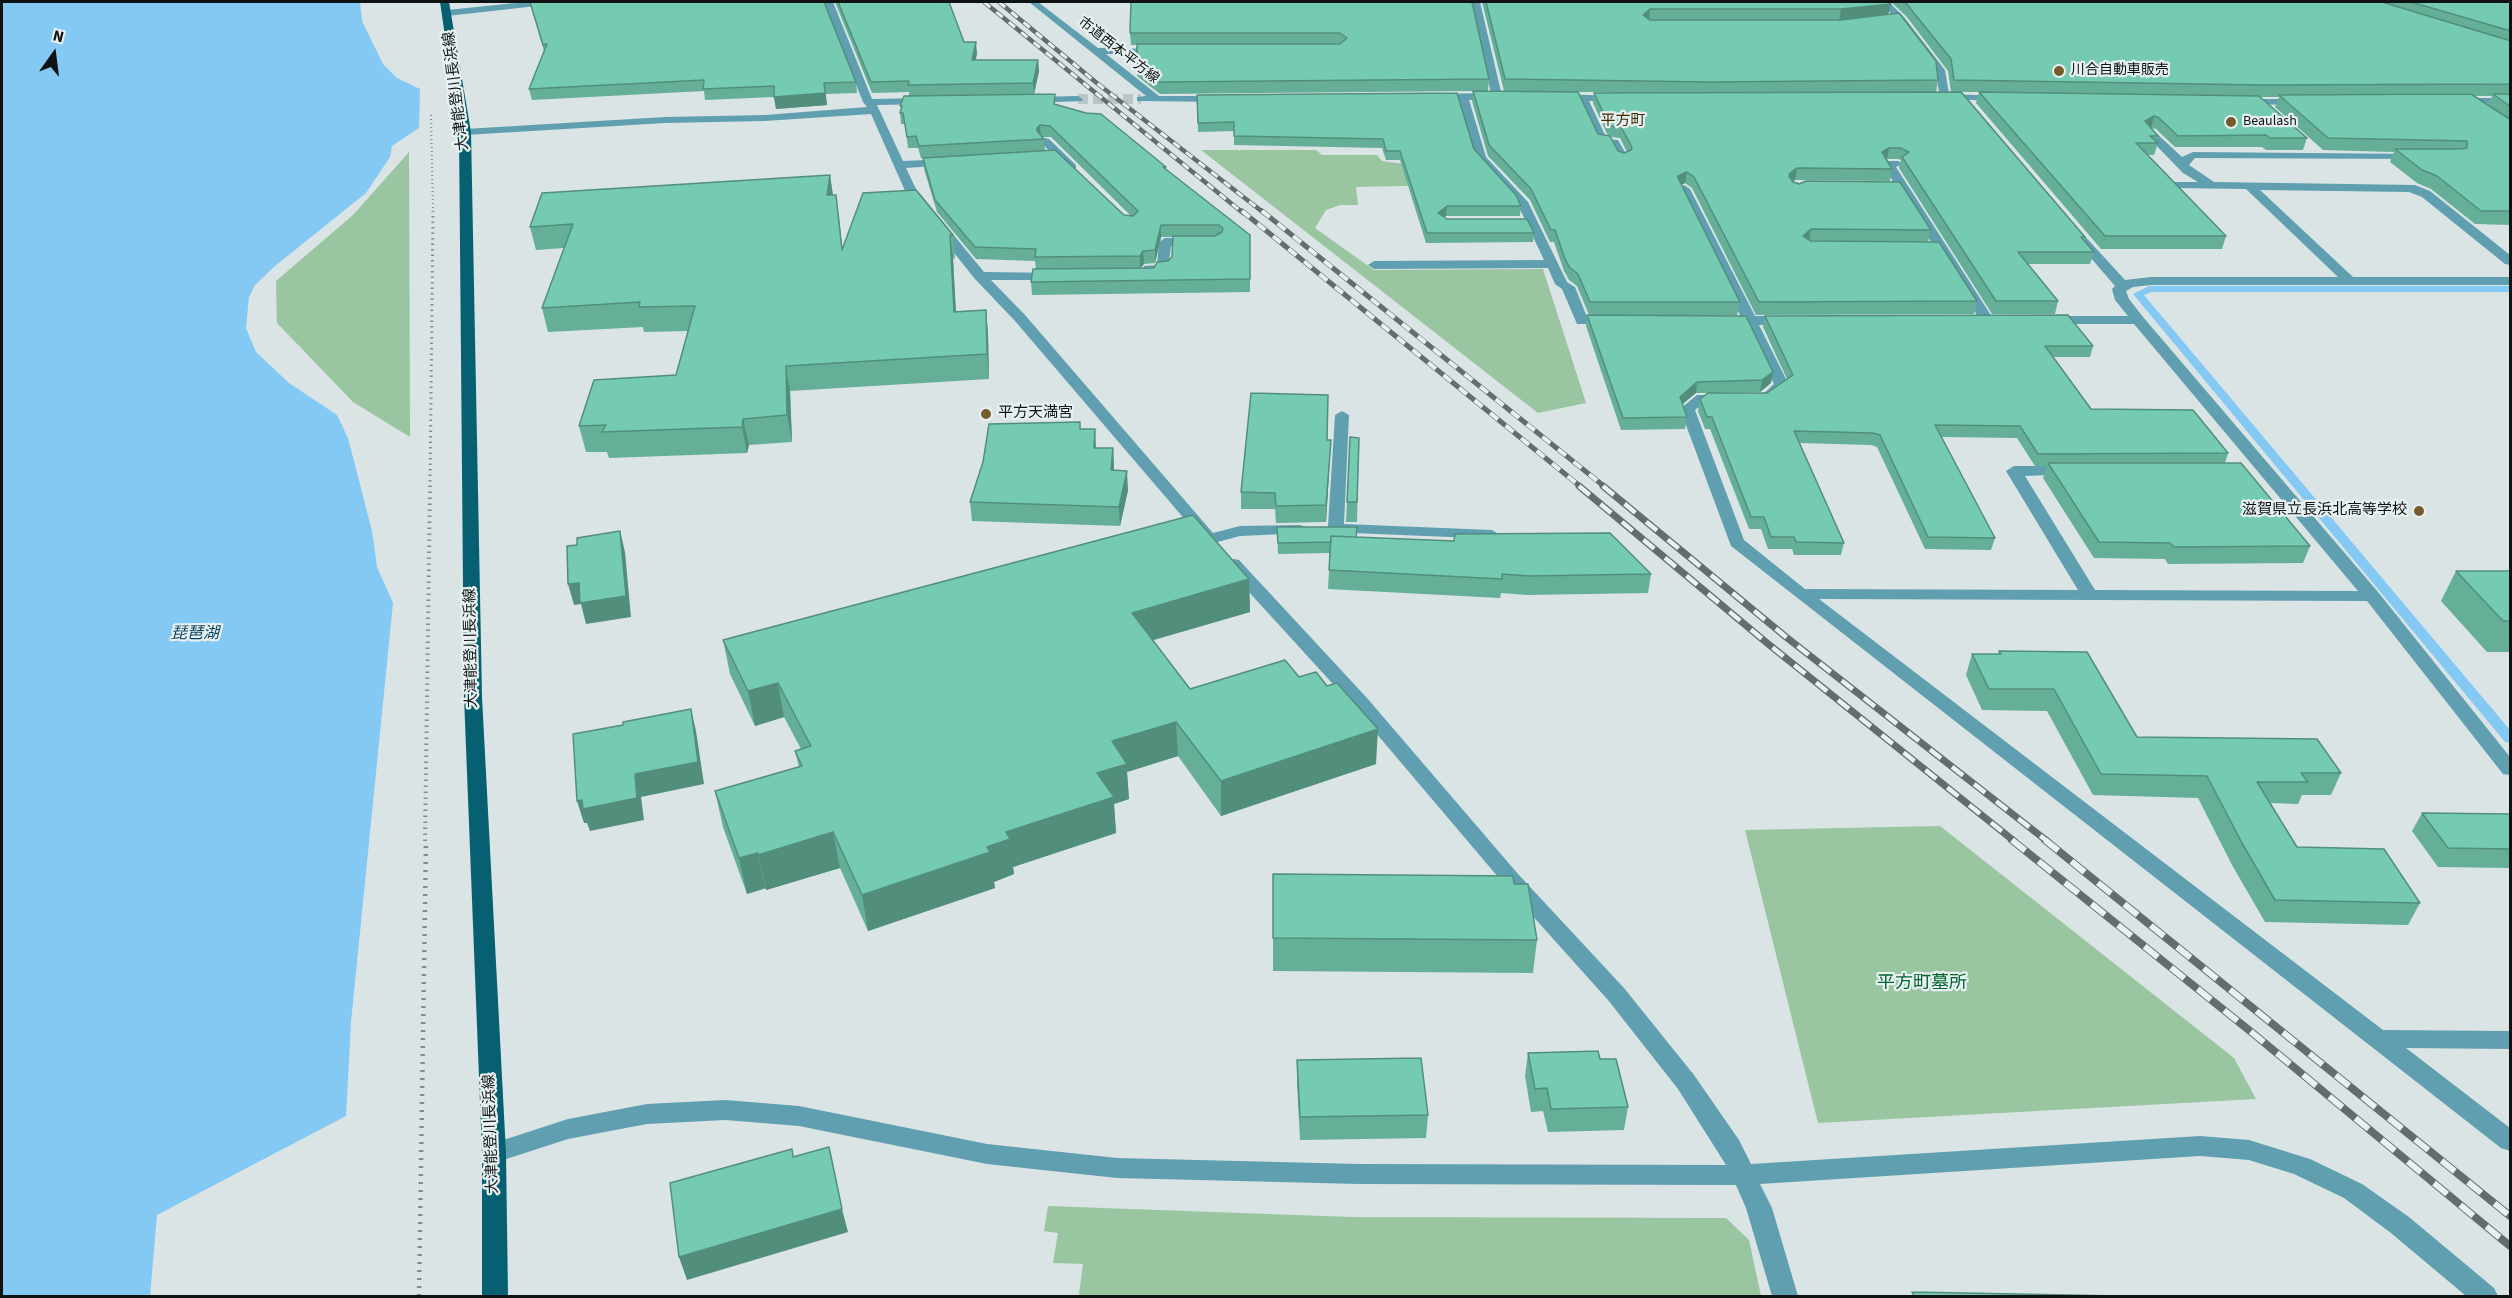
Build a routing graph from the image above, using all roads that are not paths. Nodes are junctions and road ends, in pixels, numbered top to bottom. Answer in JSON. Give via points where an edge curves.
{"nodes":[{"id":1,"x":546,"y":2,"type":"edge"},
{"id":2,"x":828,"y":2,"type":"edge"},
{"id":3,"x":1034,"y":2,"type":"edge"},
{"id":4,"x":1474,"y":2,"type":"edge"},
{"id":5,"x":1884,"y":2,"type":"edge"},
{"id":6,"x":446,"y":7,"type":"edge"},
{"id":7,"x":1095,"y":51,"type":"junction"},
{"id":8,"x":1165,"y":51,"type":"edge"},
{"id":9,"x":1463,"y":97,"type":"junction"},
{"id":10,"x":1550,"y":97,"type":"edge"},
{"id":11,"x":1428,"y":98,"type":"edge"},
{"id":12,"x":1582,"y":98,"type":"junction"},
{"id":13,"x":1628,"y":98,"type":"edge"},
{"id":14,"x":1078,"y":99,"type":"tunnel mouth"},
{"id":15,"x":1141,"y":99,"type":"tunnel mouth"},
{"id":16,"x":1228,"y":99,"type":"edge"},
{"id":17,"x":1020,"y":100,"type":"edge"},
{"id":18,"x":1158,"y":100,"type":"junction"},
{"id":19,"x":2011,"y":100,"type":"edge"},
{"id":20,"x":938,"y":101,"type":"edge"},
{"id":21,"x":2448,"y":101,"type":"edge"},
{"id":22,"x":2469,"y":101,"type":"junction"},
{"id":23,"x":2511,"y":101,"type":"edge"},
{"id":24,"x":2235,"y":102,"type":"edge"},
{"id":25,"x":2259,"y":102,"type":"junction"},
{"id":26,"x":2316,"y":102,"type":"edge"},
{"id":27,"x":871,"y":106,"type":"junction"},
{"id":28,"x":2486,"y":113,"type":"edge"},
{"id":29,"x":2277,"y":117,"type":"edge"},
{"id":30,"x":465,"y":132,"type":"junction"},
{"id":31,"x":2150,"y":133,"type":"edge"},
{"id":32,"x":1045,"y":141,"type":"edge"},
{"id":33,"x":2302,"y":141,"type":"edge"},
{"id":34,"x":2320,"y":156,"type":"junction"},
{"id":35,"x":2422,"y":156,"type":"edge"},
{"id":36,"x":1623,"y":159,"type":"edge"},
{"id":37,"x":956,"y":161,"type":"edge"},
{"id":38,"x":1898,"y":164,"type":"edge"},
{"id":39,"x":899,"y":165,"type":"junction"},
{"id":40,"x":2183,"y":165,"type":"junction"},
{"id":41,"x":1083,"y":177,"type":"edge"},
{"id":42,"x":2179,"y":185,"type":"edge"},
{"id":43,"x":2217,"y":186,"type":"junction"},
{"id":44,"x":2249,"y":186,"type":"junction"},
{"id":45,"x":1684,"y":189,"type":"edge"},
{"id":46,"x":2069,"y":225,"type":"edge"},
{"id":47,"x":1205,"y":242,"type":"edge"},
{"id":48,"x":2511,"y":261,"type":"edge"},
{"id":49,"x":1553,"y":264,"type":"junction"},
{"id":50,"x":1374,"y":265,"type":"dead end"},
{"id":51,"x":1137,"y":275,"type":"edge"},
{"id":52,"x":980,"y":276,"type":"junction"},
{"id":53,"x":1070,"y":276,"type":"edge"},
{"id":54,"x":2511,"y":281,"type":"edge"},
{"id":55,"x":2351,"y":282,"type":"junction"},
{"id":56,"x":2122,"y":285,"type":"junction"},
{"id":57,"x":1749,"y":320,"type":"junction"},
{"id":58,"x":1797,"y":320,"type":"edge"},
{"id":59,"x":1987,"y":320,"type":"edge"},
{"id":60,"x":2033,"y":320,"type":"edge"},
{"id":61,"x":2138,"y":320,"type":"junction"},
{"id":62,"x":1629,"y":321,"type":"edge"},
{"id":63,"x":1713,"y":321,"type":"edge"},
{"id":64,"x":1733,"y":398,"type":"edge"},
{"id":65,"x":1754,"y":398,"type":"edge"},
{"id":66,"x":1342,"y":415,"type":"dead end"},
{"id":67,"x":2086,"y":471,"type":"edge"},
{"id":68,"x":2242,"y":472,"type":"edge"},
{"id":69,"x":2266,"y":472,"type":"junction"},
{"id":70,"x":1336,"y":530,"type":"junction"},
{"id":71,"x":1509,"y":535,"type":"edge"},
{"id":72,"x":1210,"y":539,"type":"junction"},
{"id":73,"x":1802,"y":594,"type":"junction"},
{"id":74,"x":2090,"y":594,"type":"junction"},
{"id":75,"x":2372,"y":596,"type":"junction"},
{"id":76,"x":2511,"y":769,"type":"edge"},
{"id":77,"x":2379,"y":1039,"type":"junction"},
{"id":78,"x":2511,"y":1040,"type":"edge"},
{"id":79,"x":2511,"y":1141,"type":"edge"},
{"id":80,"x":494,"y":1153,"type":"junction"},
{"id":81,"x":1743,"y":1175,"type":"junction"},
{"id":82,"x":495,"y":1296,"type":"edge"},
{"id":83,"x":1785,"y":1296,"type":"edge"},
{"id":84,"x":2486,"y":1296,"type":"edge"}],
"edges":[{"from":1,"to":6,"type":"street"},
{"from":2,"to":27,"type":"street"},
{"from":3,"to":7,"type":"street","name":"市道西本平方線"},
{"from":4,"to":9,"type":"street","via":[[1503,96]]},
{"from":5,"to":19,"type":"street","via":[[1941,72],[1938,97],[1967,104]]},
{"from":6,"to":30,"type":"main road","name":"大津能登川長浜線"},
{"from":7,"to":8,"type":"street"},
{"from":7,"to":18,"type":"street","name":"市道西本平方線"},
{"from":9,"to":11,"type":"street"},
{"from":9,"to":49,"type":"street","via":[[1481,159],[1522,202],[1526,222]]},
{"from":10,"to":12,"type":"street"},
{"from":12,"to":13,"type":"street"},
{"from":12,"to":36,"type":"street","via":[[1603,142],[1614,142]]},
{"from":14,"to":17,"type":"street"},
{"from":15,"to":18,"type":"street"},
{"from":16,"to":18,"type":"street"},
{"from":20,"to":27,"type":"street"},
{"from":21,"to":22,"type":"street"},
{"from":22,"to":23,"type":"street"},
{"from":22,"to":28,"type":"street"},
{"from":24,"to":25,"type":"street"},
{"from":25,"to":26,"type":"street"},
{"from":25,"to":29,"type":"street"},
{"from":27,"to":30,"type":"street","via":[[765,118]]},
{"from":27,"to":39,"type":"street"},
{"from":30,"to":80,"type":"main road","name":"大津能登川長浜線","via":[[473,697]]},
{"from":31,"to":40,"type":"street"},
{"from":32,"to":41,"type":"street","via":[[1053,155]]},
{"from":33,"to":34,"type":"street"},
{"from":34,"to":35,"type":"street"},
{"from":34,"to":40,"type":"street","via":[[2193,156]]},
{"from":37,"to":39,"type":"street"},
{"from":38,"to":59,"type":"street","via":[[1888,164],[1896,187]]},
{"from":39,"to":52,"type":"street","via":[[918,201]]},
{"from":40,"to":43,"type":"street","via":[[2191,174]]},
{"from":42,"to":43,"type":"street"},
{"from":43,"to":44,"type":"street"},
{"from":44,"to":48,"type":"street","via":[[2399,186],[2418,190]]},
{"from":44,"to":55,"type":"street"},
{"from":45,"to":57,"type":"street"},
{"from":46,"to":56,"type":"street"},
{"from":47,"to":51,"type":"street","via":[[1165,242],[1163,268],[1149,268],[1149,275]]},
{"from":49,"to":50,"type":"street"},
{"from":49,"to":62,"type":"street","via":[[1582,321]]},
{"from":52,"to":53,"type":"street"},
{"from":52,"to":72,"type":"street"},
{"from":54,"to":55,"type":"street"},
{"from":55,"to":56,"type":"street"},
{"from":56,"to":61,"type":"street","via":[[2122,300]]},
{"from":57,"to":58,"type":"street"},
{"from":57,"to":63,"type":"street"},
{"from":57,"to":65,"type":"street","via":[[1782,385],[1765,398]]},
{"from":60,"to":61,"type":"street"},
{"from":61,"to":69,"type":"street"},
{"from":64,"to":73,"type":"street","via":[[1701,398],[1687,409],[1737,542]]},
{"from":66,"to":70,"type":"street"},
{"from":67,"to":74,"type":"street","via":[[2014,471]]},
{"from":68,"to":69,"type":"street"},
{"from":69,"to":75,"type":"street"},
{"from":70,"to":71,"type":"street"},
{"from":70,"to":72,"type":"street","via":[[1240,531]]},
{"from":72,"to":81,"type":"street","via":[[1360,702],[1511,879],[1616,994],[1704,1107]]},
{"from":73,"to":74,"type":"street"},
{"from":73,"to":77,"type":"street"},
{"from":74,"to":75,"type":"street"},
{"from":75,"to":76,"type":"street"},
{"from":77,"to":78,"type":"street"},
{"from":77,"to":79,"type":"street"},
{"from":80,"to":81,"type":"street","via":[[608,1121],[647,1114],[725,1110],[799,1116],[987,1154],[1117,1167],[1359,1174]]},
{"from":80,"to":82,"type":"main road","name":"大津能登川長浜線"},
{"from":81,"to":83,"type":"street","via":[[1765,1226]]},
{"from":81,"to":84,"type":"street","via":[[2200,1146],[2249,1150],[2301,1166],[2353,1191]]}]}
